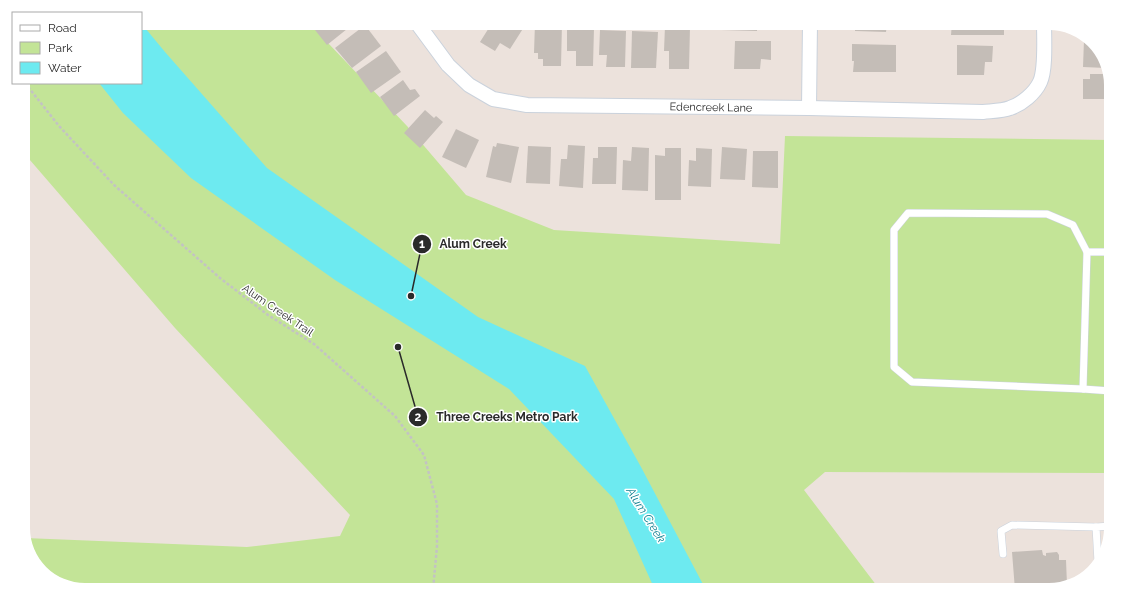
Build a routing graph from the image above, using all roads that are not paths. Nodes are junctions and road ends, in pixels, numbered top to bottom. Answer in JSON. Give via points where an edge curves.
{"nodes":[{"id":1,"x":422,"y":30,"type":"edge"},
{"id":2,"x":810,"y":30,"type":"edge"},
{"id":3,"x":1044,"y":30,"type":"edge"},
{"id":4,"x":809,"y":108,"type":"junction"},
{"id":5,"x":1087,"y":252,"type":"junction"},
{"id":6,"x":1104,"y":252,"type":"edge"},
{"id":7,"x":1083,"y":389,"type":"junction"},
{"id":8,"x":1104,"y":390,"type":"edge"},
{"id":9,"x":1104,"y":526,"type":"edge"},
{"id":10,"x":1096,"y":527,"type":"junction"},
{"id":11,"x":1097,"y":553,"type":"edge"},
{"id":12,"x":1003,"y":554,"type":"dead end"}],
"edges":[{"from":1,"to":4,"type":"street","name":"Edencreek Lane","via":[[453,70],[469,85],[493,99],[527,105]]},
{"from":2,"to":4,"type":"street"},
{"from":3,"to":4,"type":"street","name":"Edencreek Lane","via":[[1040,81],[1033,92],[1011,108],[975,112]]},
{"from":5,"to":6,"type":"lane"},
{"from":5,"to":7,"type":"lane"},
{"from":5,"to":7,"type":"lane","via":[[1073,224],[1047,214],[908,213],[894,230],[894,367],[912,382]]},
{"from":7,"to":8,"type":"lane"},
{"from":9,"to":10,"type":"lane"},
{"from":10,"to":11,"type":"lane"},
{"from":10,"to":12,"type":"lane","via":[[1012,525],[1001,531]]}]}
